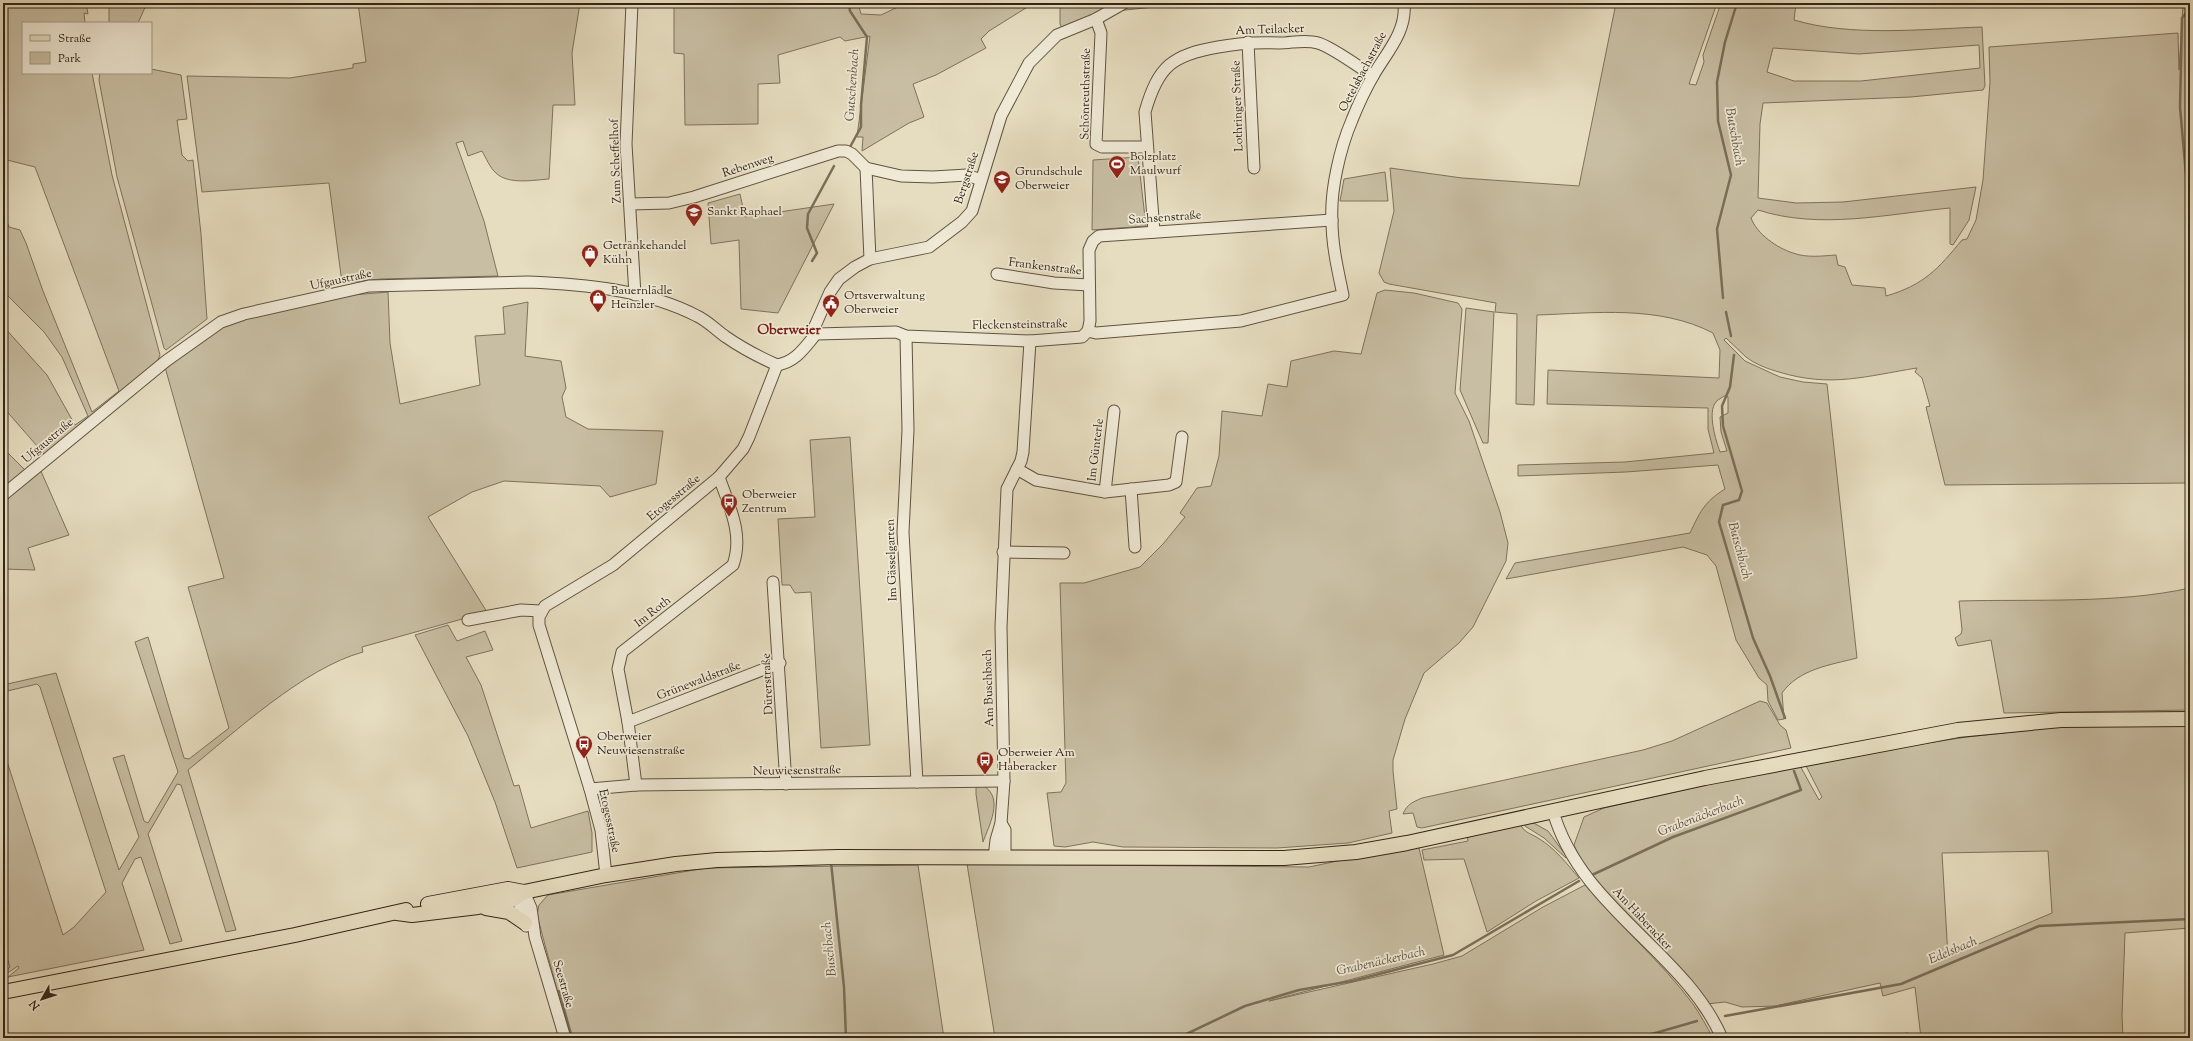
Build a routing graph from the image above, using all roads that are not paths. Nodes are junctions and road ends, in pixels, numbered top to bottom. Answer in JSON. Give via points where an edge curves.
{"nodes":[{"id":1,"x":632,"y":3,"type":"edge"},
{"id":2,"x":1124,"y":3,"type":"edge"},
{"id":3,"x":1404,"y":3,"type":"edge"},
{"id":4,"x":1096,"y":19,"type":"junction"},
{"id":5,"x":1248,"y":42,"type":"junction"},
{"id":6,"x":1373,"y":76,"type":"junction"},
{"id":7,"x":1146,"y":147,"type":"junction"},
{"id":8,"x":866,"y":168,"type":"junction"},
{"id":9,"x":1254,"y":168,"type":"dead end"},
{"id":10,"x":982,"y":180,"type":"junction"},
{"id":11,"x":630,"y":204,"type":"junction"},
{"id":12,"x":1332,"y":220,"type":"junction"},
{"id":13,"x":1154,"y":232,"type":"junction"},
{"id":14,"x":870,"y":259,"type":"junction"},
{"id":15,"x":997,"y":274,"type":"dead end"},
{"id":16,"x":1089,"y":285,"type":"junction"},
{"id":17,"x":635,"y":295,"type":"junction"},
{"id":18,"x":1343,"y":295,"type":"joint"},
{"id":19,"x":1088,"y":331,"type":"junction"},
{"id":20,"x":816,"y":334,"type":"junction"},
{"id":21,"x":906,"y":336,"type":"junction"},
{"id":22,"x":1030,"y":341,"type":"junction"},
{"id":23,"x":777,"y":365,"type":"junction"},
{"id":24,"x":1114,"y":411,"type":"dead end"},
{"id":25,"x":1182,"y":437,"type":"dead end"},
{"id":26,"x":1017,"y":469,"type":"junction"},
{"id":27,"x":720,"y":477,"type":"junction"},
{"id":28,"x":1131,"y":489,"type":"junction"},
{"id":29,"x":1105,"y":492,"type":"junction"},
{"id":30,"x":3,"y":495,"type":"edge"},
{"id":31,"x":1135,"y":546,"type":"dead end"},
{"id":32,"x":1003,"y":552,"type":"junction"},
{"id":33,"x":1064,"y":553,"type":"dead end"},
{"id":34,"x":774,"y":582,"type":"dead end"},
{"id":35,"x":541,"y":611,"type":"junction"},
{"id":36,"x":468,"y":620,"type":"dead end"},
{"id":37,"x":780,"y":663,"type":"junction"},
{"id":38,"x":2190,"y":719,"type":"edge"},
{"id":39,"x":628,"y":722,"type":"junction"},
{"id":40,"x":1004,"y":781,"type":"junction"},
{"id":41,"x":917,"y":782,"type":"junction"},
{"id":42,"x":786,"y":784,"type":"junction"},
{"id":43,"x":636,"y":785,"type":"junction"},
{"id":44,"x":590,"y":789,"type":"junction"},
{"id":45,"x":1553,"y":811,"type":"junction"},
{"id":46,"x":1000,"y":858,"type":"junction"},
{"id":47,"x":606,"y":875,"type":"junction"},
{"id":48,"x":524,"y":892,"type":"junction"},
{"id":49,"x":478,"y":907,"type":"junction"},
{"id":50,"x":397,"y":913,"type":"junction"},
{"id":51,"x":525,"y":923,"type":"junction"},
{"id":52,"x":535,"y":937,"type":"junction"},
{"id":53,"x":3,"y":992,"type":"edge"},
{"id":54,"x":565,"y":1038,"type":"edge"},
{"id":55,"x":1722,"y":1038,"type":"edge"}],
"edges":[{"from":1,"to":11,"type":"street","name":"Zum Scheffelhof","via":[[626,144]]},
{"from":2,"to":4,"type":"street","name":"Bergstraße"},
{"from":3,"to":6,"type":"street","name":"Oetelsbachstraße","via":[[1405,11],[1400,30],[1393,46]]},
{"from":4,"to":7,"type":"street","name":"Schönreuthstraße","via":[[1100,33],[1096,144],[1102,147]]},
{"from":4,"to":10,"type":"street","name":"Bergstraße","via":[[1057,35],[1029,63],[1001,116]]},
{"from":5,"to":6,"type":"street","name":"Am Teilacker","via":[[1285,43],[1304,40],[1319,43]]},
{"from":5,"to":7,"type":"street","name":"Am Teilacker","via":[[1186,54],[1170,64],[1161,74],[1150,95],[1145,112]]},
{"from":5,"to":9,"type":"street","name":"Lothringer Straße"},
{"from":6,"to":12,"type":"street","name":"Oetelsbachstraße","via":[[1351,122],[1339,161]]},
{"from":7,"to":13,"type":"street","name":"Am Teilacker"},
{"from":8,"to":10,"type":"street","via":[[901,176],[967,175]]},
{"from":8,"to":11,"type":"street","name":"Rebenweg","via":[[852,154],[838,151],[682,200]]},
{"from":8,"to":14,"type":"street"},
{"from":10,"to":14,"type":"street","name":"Bergstraße","via":[[972,211],[938,241],[929,247]]},
{"from":11,"to":17,"type":"street","name":"Zum Scheffelhof"},
{"from":12,"to":13,"type":"street","name":"Sachsenstraße"},
{"from":12,"to":18,"type":"street","name":"Oetelsbachstraße"},
{"from":13,"to":16,"type":"street","name":"Sachsenstraße","via":[[1099,236],[1092,241],[1089,250]]},
{"from":14,"to":20,"type":"street","name":"Bergstraße","via":[[839,279],[830,292],[815,326]]},
{"from":15,"to":16,"type":"street","name":"Frankenstraße","via":[[1054,284]]},
{"from":16,"to":19,"type":"street","name":"Sachsenstraße"},
{"from":17,"to":23,"type":"street","name":"Ufgaustraße","via":[[699,316],[743,348]]},
{"from":17,"to":30,"type":"street","name":"Ufgaustraße","via":[[551,283],[384,284],[232,318],[211,327],[166,361]]},
{"from":18,"to":19,"type":"street","name":"Fleckensteinstraße","via":[[1241,321],[1096,333]]},
{"from":19,"to":22,"type":"street","name":"Fleckensteinstraße","via":[[1082,337]]},
{"from":20,"to":21,"type":"street","name":"Fleckensteinstraße","via":[[896,332]]},
{"from":20,"to":23,"type":"street","via":[[796,358]]},
{"from":21,"to":22,"type":"street","name":"Fleckensteinstraße"},
{"from":21,"to":41,"type":"street","name":"Im Gässelgarten","via":[[908,430],[902,532]]},
{"from":22,"to":26,"type":"street","name":"Am Buschbach","via":[[1023,452]]},
{"from":23,"to":27,"type":"street","name":"Etogesstraße","via":[[749,437]]},
{"from":24,"to":29,"type":"street","name":"Im Günterle"},
{"from":25,"to":28,"type":"street","name":"Im Günterle","via":[[1176,482]]},
{"from":26,"to":29,"type":"street","name":"Im Günterle","via":[[1036,480]]},
{"from":26,"to":32,"type":"street","name":"Am Buschbach","via":[[1007,489]]},
{"from":27,"to":35,"type":"street","name":"Etogesstraße","via":[[613,565],[550,602]]},
{"from":27,"to":39,"type":"street","name":"Im Roth","via":[[737,530],[737,555],[733,565],[622,652],[618,669]]},
{"from":28,"to":29,"type":"street","name":"Im Günterle"},
{"from":28,"to":31,"type":"street"},
{"from":32,"to":33,"type":"street"},
{"from":32,"to":40,"type":"street","name":"Am Buschbach","via":[[1001,627]]},
{"from":34,"to":37,"type":"street","name":"Dürerstraße"},
{"from":35,"to":36,"type":"street","via":[[521,610]]},
{"from":35,"to":44,"type":"street","name":"Etogesstraße","via":[[539,625],[550,665]]},
{"from":37,"to":39,"type":"street","name":"Grünewaldstraße"},
{"from":37,"to":42,"type":"street","name":"Dürerstraße"},
{"from":38,"to":45,"type":"main road","via":[[2061,720],[1958,730],[1797,759]]},
{"from":39,"to":43,"type":"street","name":"Im Roth"},
{"from":40,"to":41,"type":"street","name":"Neuwiesenstraße"},
{"from":40,"to":46,"type":"street","name":"Am Buschbach","via":[[1001,823],[1005,830]]},
{"from":41,"to":42,"type":"street","name":"Neuwiesenstraße"},
{"from":42,"to":43,"type":"street","name":"Neuwiesenstraße"},
{"from":43,"to":44,"type":"street","name":"Neuwiesenstraße"},
{"from":44,"to":47,"type":"street","name":"Etogesstraße","via":[[600,830]]},
{"from":45,"to":46,"type":"main road","via":[[1407,843],[1308,857]]},
{"from":45,"to":55,"type":"street","name":"Am Haberacker","via":[[1563,841],[1579,867],[1619,914],[1692,991],[1705,1007]]},
{"from":46,"to":47,"type":"main road","via":[[835,857],[717,860]]},
{"from":47,"to":48,"type":"main road"},
{"from":48,"to":49,"type":"main road","via":[[512,900]]},
{"from":48,"to":50,"type":"main road","via":[[508,889]]},
{"from":48,"to":51,"type":"street","name":"Seestraße","via":[[520,907]]},
{"from":48,"to":52,"type":"street","name":"Seestraße","via":[[531,908]]},
{"from":49,"to":50,"type":"main road","via":[[412,915]]},
{"from":49,"to":51,"type":"main road","via":[[509,912]]},
{"from":50,"to":53,"type":"main road"},
{"from":51,"to":52,"type":"street","name":"Seestraße"},
{"from":52,"to":54,"type":"street","name":"Seestraße"}]}
